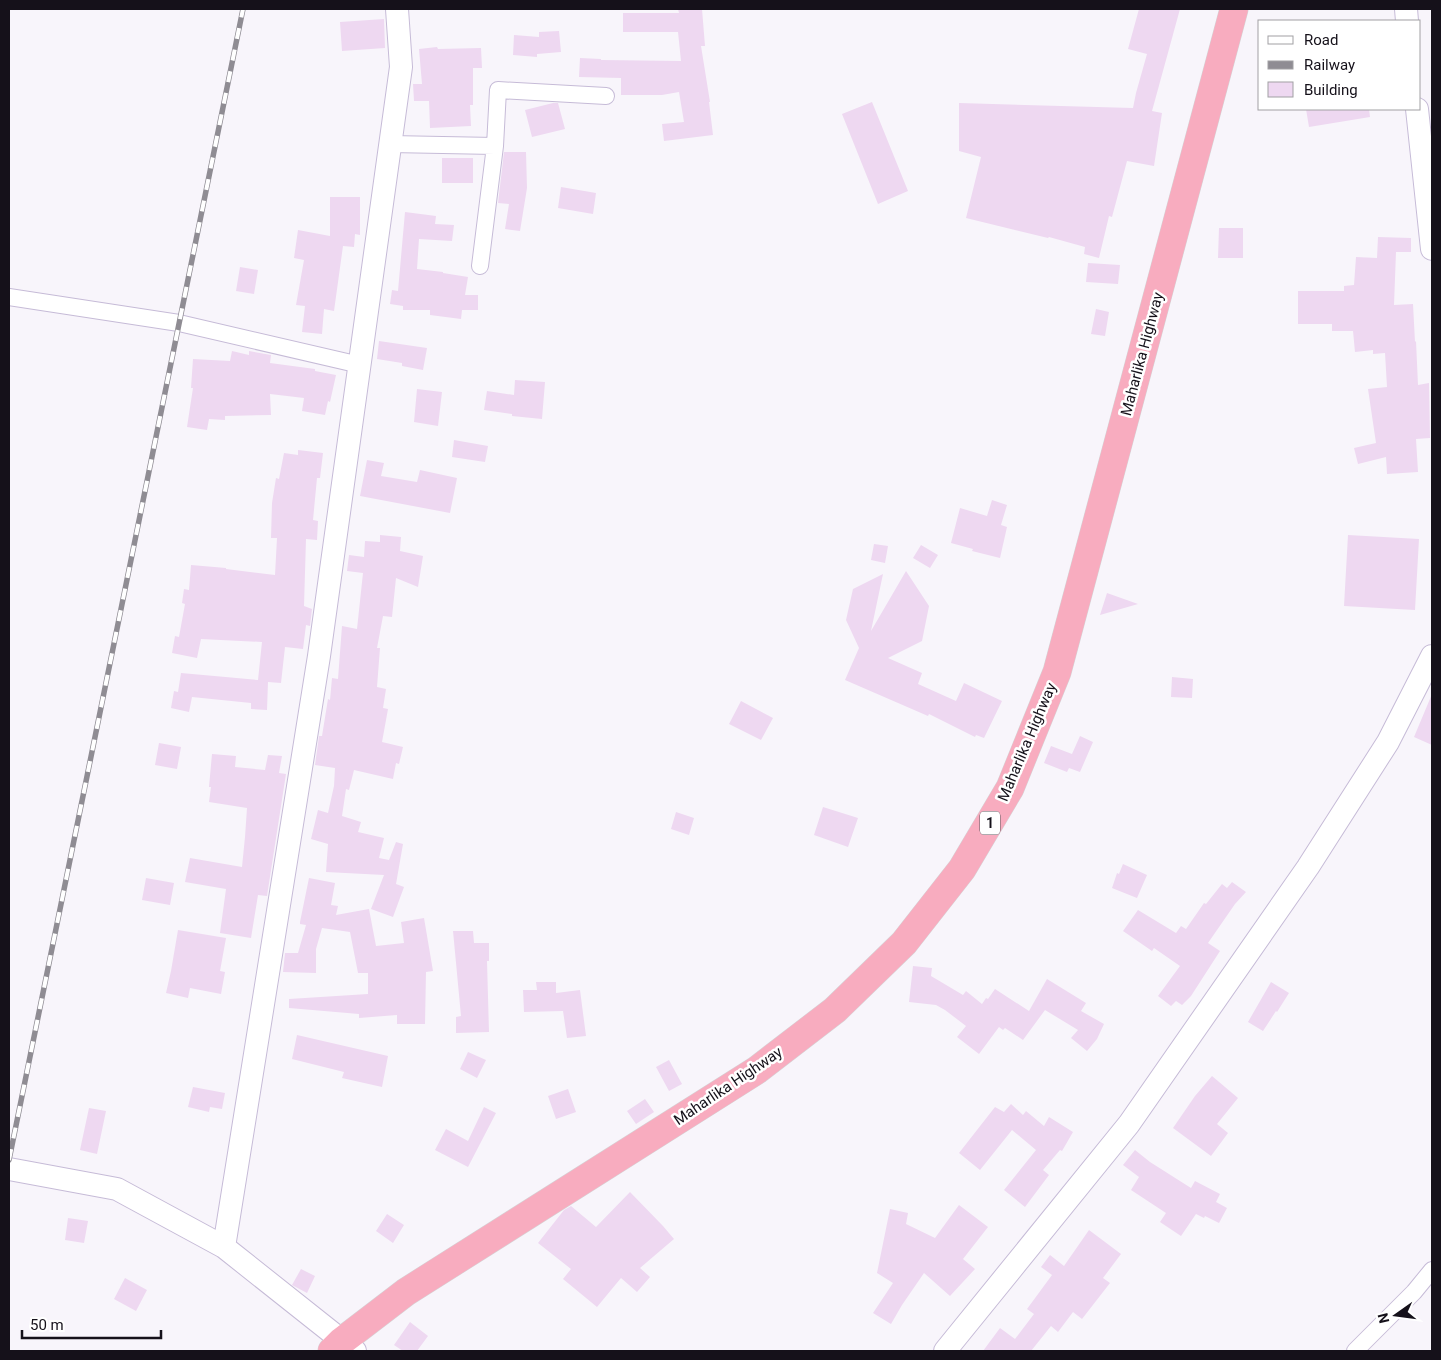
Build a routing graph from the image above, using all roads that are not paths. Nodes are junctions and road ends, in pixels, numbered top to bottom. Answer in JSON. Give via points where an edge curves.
{"nodes":[{"id":1,"x":397,"y":9,"type":"edge"},
{"id":2,"x":1234,"y":9,"type":"edge"},
{"id":3,"x":606,"y":96,"type":"dead end"},
{"id":4,"x":1417,"y":110,"type":"edge"},
{"id":5,"x":390,"y":144,"type":"junction"},
{"id":6,"x":495,"y":146,"type":"junction"},
{"id":7,"x":1432,"y":249,"type":"edge"},
{"id":8,"x":480,"y":266,"type":"dead end"},
{"id":9,"x":9,"y":297,"type":"edge"},
{"id":10,"x":360,"y":365,"type":"junction"},
{"id":11,"x":1432,"y":656,"type":"edge"},
{"id":12,"x":9,"y":1170,"type":"edge"},
{"id":13,"x":224,"y":1247,"type":"junction"},
{"id":14,"x":1432,"y":1270,"type":"edge"},
{"id":15,"x":343,"y":1348,"type":"edge"},
{"id":16,"x":945,"y":1351,"type":"edge"},
{"id":17,"x":1355,"y":1351,"type":"edge"}],
"edges":[{"from":1,"to":5,"type":"street","via":[[401,67]]},
{"from":2,"to":15,"type":"highway","name":"Maharlika Highway","number":"1","via":[[1057,672],[1010,788],[962,868],[904,943],[835,1010],[757,1070],[406,1292]]},
{"from":3,"to":6,"type":"street","via":[[498,90]]},
{"from":4,"to":7,"type":"street"},
{"from":5,"to":6,"type":"street"},
{"from":5,"to":10,"type":"street"},
{"from":6,"to":8,"type":"street"},
{"from":9,"to":10,"type":"street","via":[[179,323]]},
{"from":10,"to":13,"type":"street","via":[[320,656]]},
{"from":11,"to":16,"type":"street","via":[[1388,742],[1314,859],[1129,1124]]},
{"from":12,"to":13,"type":"street","via":[[118,1189]]},
{"from":13,"to":15,"type":"street"},
{"from":14,"to":17,"type":"street"}]}
